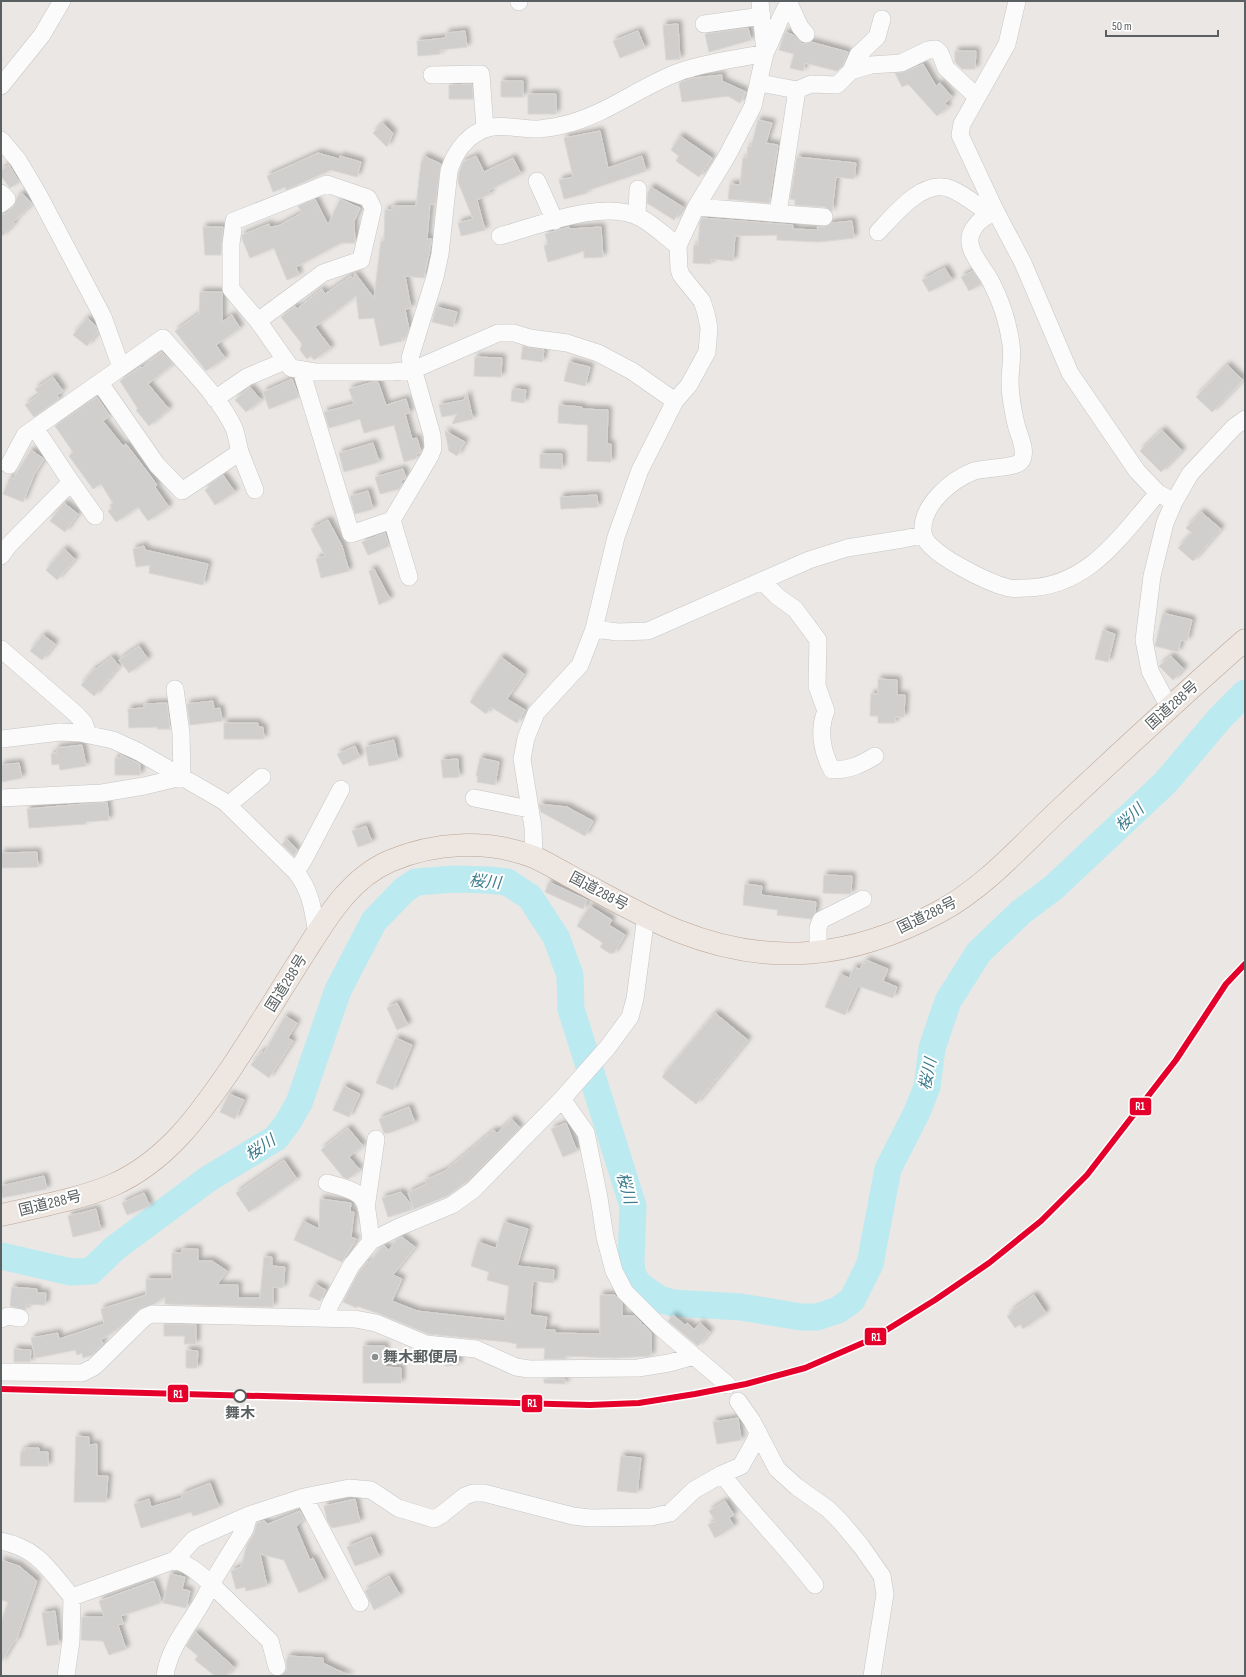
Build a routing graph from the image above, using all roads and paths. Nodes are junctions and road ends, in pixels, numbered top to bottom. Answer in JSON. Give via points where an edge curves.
{"nodes":[{"id":1,"x":62,"y":1,"type":"edge"},
{"id":2,"x":1018,"y":1,"type":"edge"},
{"id":3,"x":790,"y":2,"type":"edge"},
{"id":4,"x":761,"y":9,"type":"edge"},
{"id":5,"x":882,"y":19,"type":"dead end"},
{"id":6,"x":704,"y":24,"type":"dead end"},
{"id":7,"x":806,"y":34,"type":"dead end"},
{"id":8,"x":765,"y":53,"type":"junction"},
{"id":9,"x":850,"y":71,"type":"junction"},
{"id":10,"x":432,"y":75,"type":"dead end"},
{"id":11,"x":760,"y":83,"type":"junction"},
{"id":12,"x":1,"y":86,"type":"edge"},
{"id":13,"x":797,"y":90,"type":"junction"},
{"id":14,"x":977,"y":97,"type":"junction"},
{"id":15,"x":485,"y":129,"type":"junction"},
{"id":16,"x":1,"y":140,"type":"edge"},
{"id":17,"x":537,"y":181,"type":"dead end"},
{"id":18,"x":638,"y":189,"type":"dead end"},
{"id":19,"x":1,"y":193,"type":"edge"},
{"id":20,"x":1,"y":204,"type":"edge"},
{"id":21,"x":696,"y":207,"type":"junction"},
{"id":22,"x":778,"y":213,"type":"junction"},
{"id":23,"x":993,"y":213,"type":"junction"},
{"id":24,"x":637,"y":216,"type":"junction"},
{"id":25,"x":824,"y":217,"type":"dead end"},
{"id":26,"x":555,"y":221,"type":"junction"},
{"id":27,"x":878,"y":232,"type":"dead end"},
{"id":28,"x":500,"y":236,"type":"dead end"},
{"id":29,"x":678,"y":246,"type":"junction"},
{"id":30,"x":258,"y":321,"type":"junction"},
{"id":31,"x":285,"y":361,"type":"junction"},
{"id":32,"x":121,"y":368,"type":"junction"},
{"id":33,"x":301,"y":370,"type":"junction"},
{"id":34,"x":413,"y":370,"type":"junction"},
{"id":35,"x":100,"y":382,"type":"junction"},
{"id":36,"x":215,"y":399,"type":"junction"},
{"id":37,"x":676,"y":401,"type":"junction"},
{"id":38,"x":1245,"y":419,"type":"edge"},
{"id":39,"x":35,"y":428,"type":"junction"},
{"id":40,"x":240,"y":452,"type":"junction"},
{"id":41,"x":9,"y":465,"type":"dead end"},
{"id":42,"x":71,"y":482,"type":"junction"},
{"id":43,"x":255,"y":490,"type":"dead end"},
{"id":44,"x":1158,"y":493,"type":"junction"},
{"id":45,"x":1174,"y":502,"type":"junction"},
{"id":46,"x":95,"y":516,"type":"dead end"},
{"id":47,"x":392,"y":520,"type":"junction"},
{"id":48,"x":922,"y":535,"type":"junction"},
{"id":49,"x":1,"y":556,"type":"edge"},
{"id":50,"x":409,"y":577,"type":"dead end"},
{"id":51,"x":762,"y":581,"type":"junction"},
{"id":52,"x":594,"y":629,"type":"junction"},
{"id":53,"x":1245,"y":640,"type":"edge"},
{"id":54,"x":1,"y":649,"type":"edge"},
{"id":55,"x":175,"y":689,"type":"dead end"},
{"id":56,"x":1169,"y":707,"type":"junction"},
{"id":57,"x":88,"y":734,"type":"junction"},
{"id":58,"x":2,"y":739,"type":"edge"},
{"id":59,"x":875,"y":756,"type":"dead end"},
{"id":60,"x":182,"y":777,"type":"junction"},
{"id":61,"x":262,"y":777,"type":"dead end"},
{"id":62,"x":341,"y":789,"type":"dead end"},
{"id":63,"x":1,"y":798,"type":"edge"},
{"id":64,"x":474,"y":798,"type":"dead end"},
{"id":65,"x":228,"y":805,"type":"junction"},
{"id":66,"x":529,"y":809,"type":"junction"},
{"id":67,"x":534,"y":857,"type":"junction"},
{"id":68,"x":296,"y":872,"type":"junction"},
{"id":69,"x":863,"y":899,"type":"dead end"},
{"id":70,"x":646,"y":916,"type":"junction"},
{"id":71,"x":317,"y":934,"type":"junction"},
{"id":72,"x":818,"y":952,"type":"junction"},
{"id":73,"x":564,"y":1098,"type":"junction"},
{"id":74,"x":376,"y":1139,"type":"dead end"},
{"id":75,"x":327,"y":1183,"type":"dead end"},
{"id":76,"x":366,"y":1208,"type":"junction"},
{"id":77,"x":1,"y":1214,"type":"edge"},
{"id":78,"x":371,"y":1241,"type":"junction"},
{"id":79,"x":326,"y":1317,"type":"junction"},
{"id":80,"x":1,"y":1318,"type":"edge"},
{"id":81,"x":20,"y":1318,"type":"dead end"},
{"id":82,"x":694,"y":1356,"type":"junction"},
{"id":83,"x":1,"y":1372,"type":"edge"},
{"id":84,"x":728,"y":1385,"type":"dead end"},
{"id":85,"x":738,"y":1402,"type":"dead end"},
{"id":86,"x":758,"y":1432,"type":"junction"},
{"id":87,"x":722,"y":1474,"type":"junction"},
{"id":88,"x":304,"y":1497,"type":"junction"},
{"id":89,"x":249,"y":1515,"type":"junction"},
{"id":90,"x":1,"y":1541,"type":"edge"},
{"id":91,"x":175,"y":1560,"type":"junction"},
{"id":92,"x":211,"y":1584,"type":"junction"},
{"id":93,"x":815,"y":1585,"type":"dead end"},
{"id":94,"x":72,"y":1597,"type":"junction"},
{"id":95,"x":360,"y":1603,"type":"dead end"},
{"id":96,"x":276,"y":1667,"type":"dead end"},
{"id":97,"x":66,"y":1676,"type":"edge"},
{"id":98,"x":165,"y":1676,"type":"edge"},
{"id":99,"x":872,"y":1676,"type":"edge"}],
"edges":[{"from":1,"to":12,"type":"street","via":[[42,35]]},
{"from":2,"to":14,"type":"street","via":[[1007,44]]},
{"from":3,"to":7,"type":"street","via":[[800,27]]},
{"from":3,"to":8,"type":"street","via":[[782,12]]},
{"from":4,"to":6,"type":"street"},
{"from":4,"to":8,"type":"street"},
{"from":5,"to":9,"type":"street","via":[[876,37],[858,55]]},
{"from":8,"to":11,"type":"street"},
{"from":8,"to":15,"type":"street","via":[[679,72],[587,119],[562,126],[539,129],[495,126]]},
{"from":9,"to":13,"type":"street","via":[[837,86],[811,84]]},
{"from":9,"to":14,"type":"street","via":[[871,65],[901,64],[928,50],[936,49],[946,68]]},
{"from":10,"to":15,"type":"street","via":[[481,74]]},
{"from":11,"to":13,"type":"street"},
{"from":11,"to":21,"type":"street","via":[[753,106]]},
{"from":13,"to":22,"type":"street"},
{"from":14,"to":23,"type":"street","via":[[962,124],[960,135]]},
{"from":15,"to":34,"type":"street","via":[[471,137],[460,148],[452,159],[448,171],[440,254],[410,358]]},
{"from":16,"to":32,"type":"street","via":[[18,160],[37,192],[103,317]]},
{"from":17,"to":26,"type":"street"},
{"from":18,"to":24,"type":"street"},
{"from":19,"to":20,"type":"street","via":[[7,199]]},
{"from":21,"to":22,"type":"street"},
{"from":21,"to":29,"type":"street"},
{"from":22,"to":25,"type":"street"},
{"from":23,"to":27,"type":"street","via":[[950,188],[929,188],[919,192]]},
{"from":23,"to":44,"type":"street","via":[[1023,263],[1070,373],[1126,457]]},
{"from":23,"to":48,"type":"street","via":[[976,224],[970,232],[970,243],[972,252],[1000,299],[1008,326],[1012,360],[1010,385],[1023,457],[1017,465],[988,468],[952,483],[930,509],[923,524]]},
{"from":24,"to":26,"type":"street","via":[[607,211]]},
{"from":24,"to":29,"type":"street"},
{"from":26,"to":28,"type":"street"},
{"from":29,"to":37,"type":"street","via":[[681,275],[702,301],[709,338],[702,362]]},
{"from":30,"to":30,"type":"street","via":[[324,273],[361,260],[373,208],[368,198],[327,184],[234,221],[231,289]]},
{"from":30,"to":31,"type":"street"},
{"from":31,"to":33,"type":"street","via":[[291,368]]},
{"from":31,"to":36,"type":"street","via":[[247,377]]},
{"from":32,"to":35,"type":"street"},
{"from":32,"to":36,"type":"street","via":[[163,338]]},
{"from":33,"to":34,"type":"street"},
{"from":33,"to":47,"type":"street","via":[[351,534]]},
{"from":34,"to":37,"type":"street","via":[[498,333],[514,333],[567,343],[598,353],[632,371]]},
{"from":34,"to":47,"type":"street","via":[[428,418],[433,448]]},
{"from":35,"to":39,"type":"street"},
{"from":35,"to":40,"type":"street","via":[[157,464],[182,491]]},
{"from":36,"to":40,"type":"street","via":[[234,429]]},
{"from":37,"to":52,"type":"street","via":[[640,470],[625,511],[616,537]]},
{"from":38,"to":45,"type":"street","via":[[1234,427],[1190,474]]},
{"from":39,"to":41,"type":"street","via":[[25,435]]},
{"from":39,"to":42,"type":"street"},
{"from":40,"to":43,"type":"street"},
{"from":42,"to":46,"type":"street"},
{"from":42,"to":49,"type":"street"},
{"from":44,"to":45,"type":"street"},
{"from":44,"to":48,"type":"street","via":[[1096,562],[1060,583],[1038,588],[1009,588],[972,573],[943,557]]},
{"from":45,"to":56,"type":"street","via":[[1165,523],[1152,576],[1144,640],[1150,671]]},
{"from":47,"to":50,"type":"street"},
{"from":48,"to":51,"type":"street","via":[[847,548],[809,560]]},
{"from":51,"to":52,"type":"street","via":[[648,631],[618,632]]},
{"from":51,"to":59,"type":"street","via":[[795,609],[818,640],[817,686],[826,711],[822,722],[822,748],[832,770],[857,767]]},
{"from":52,"to":66,"type":"street","via":[[580,665],[536,714],[526,738],[522,759]]},
{"from":53,"to":56,"type":"highway","name":"国道288号"},
{"from":54,"to":57,"type":"street","via":[[76,714],[84,723]]},
{"from":55,"to":60,"type":"street","via":[[181,733]]},
{"from":56,"to":72,"type":"highway","name":"国道288号","via":[[963,897],[938,912],[881,937]]},
{"from":57,"to":58,"type":"street","via":[[60,732]]},
{"from":57,"to":60,"type":"street","via":[[112,740],[139,752]]},
{"from":60,"to":63,"type":"street","via":[[102,793]]},
{"from":60,"to":65,"type":"street"},
{"from":61,"to":65,"type":"street"},
{"from":62,"to":68,"type":"street"},
{"from":64,"to":66,"type":"street"},
{"from":65,"to":68,"type":"street"},
{"from":66,"to":67,"type":"street"},
{"from":67,"to":70,"type":"highway","name":"国道288号"},
{"from":67,"to":71,"type":"highway","name":"国道288号","via":[[507,849],[475,845],[435,847],[408,854],[362,877],[349,888]]},
{"from":68,"to":71,"type":"street","via":[[310,895]]},
{"from":69,"to":72,"type":"street","via":[[821,920],[818,928]]},
{"from":70,"to":72,"type":"highway","name":"国道288号","via":[[678,931],[732,948],[781,954]]},
{"from":70,"to":73,"type":"street","via":[[635,999],[630,1017]]},
{"from":71,"to":77,"type":"highway","name":"国道288号","via":[[209,1100],[170,1148],[135,1173],[114,1184],[78,1196]]},
{"from":73,"to":78,"type":"street","via":[[473,1190],[452,1205]]},
{"from":73,"to":82,"type":"street","via":[[586,1133],[605,1237],[614,1271],[625,1292]]},
{"from":74,"to":76,"type":"street"},
{"from":75,"to":76,"type":"street","via":[[356,1191],[362,1196]]},
{"from":76,"to":78,"type":"street"},
{"from":78,"to":79,"type":"street","via":[[350,1266]]},
{"from":79,"to":82,"type":"street","via":[[376,1323],[426,1344],[476,1349],[516,1367],[528,1369],[638,1368]]},
{"from":79,"to":83,"type":"street","via":[[152,1314],[145,1317],[94,1367],[82,1373]]},
{"from":80,"to":81,"type":"street"},
{"from":82,"to":84,"type":"street"},
{"from":85,"to":86,"type":"street"},
{"from":86,"to":87,"type":"street","via":[[745,1461],[735,1469]]},
{"from":86,"to":99,"type":"street","via":[[777,1469],[841,1522],[882,1576],[885,1594]]},
{"from":87,"to":88,"type":"street","via":[[694,1490],[670,1513],[651,1517],[573,1516],[473,1493],[434,1519],[398,1508],[371,1490],[349,1488]]},
{"from":87,"to":93,"type":"street","via":[[742,1501],[794,1557]]},
{"from":88,"to":89,"type":"street"},
{"from":88,"to":95,"type":"street"},
{"from":89,"to":91,"type":"street","via":[[194,1539]]},
{"from":89,"to":92,"type":"street","via":[[245,1529]]},
{"from":90,"to":94,"type":"street","via":[[16,1544],[32,1552]]},
{"from":91,"to":92,"type":"street","via":[[190,1565]]},
{"from":91,"to":94,"type":"street"},
{"from":92,"to":96,"type":"street","via":[[270,1641]]},
{"from":92,"to":98,"type":"street","via":[[180,1636]]},
{"from":94,"to":97,"type":"street"}]}
